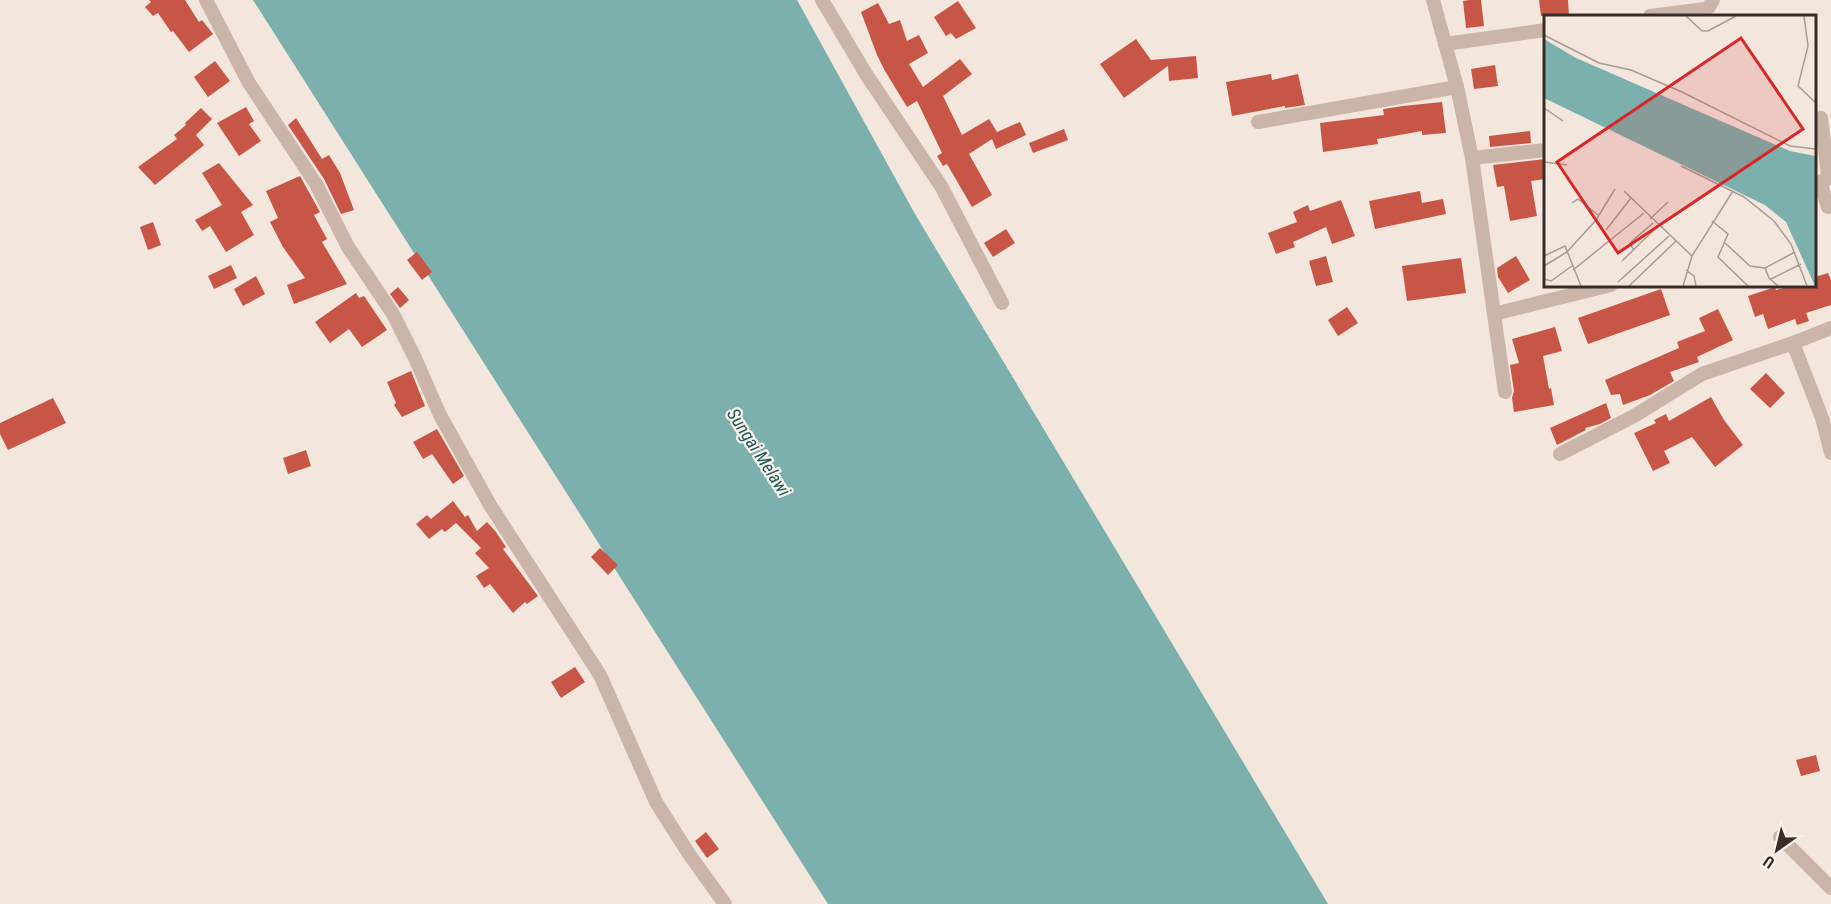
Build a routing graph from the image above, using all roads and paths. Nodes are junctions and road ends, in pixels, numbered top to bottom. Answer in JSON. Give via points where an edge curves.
{"nodes":[{"id":1,"x":206,"y":0,"type":"edge"},
{"id":2,"x":822,"y":0,"type":"edge"},
{"id":3,"x":1435,"y":0,"type":"edge"},
{"id":4,"x":1713,"y":0,"type":"edge"},
{"id":5,"x":1658,"y":15,"type":"edge"},
{"id":6,"x":1544,"y":30,"type":"edge"},
{"id":7,"x":1445,"y":44,"type":"junction"},
{"id":8,"x":1456,"y":87,"type":"junction"},
{"id":9,"x":1822,"y":118,"type":"edge"},
{"id":10,"x":1258,"y":122,"type":"dead end"},
{"id":11,"x":1544,"y":150,"type":"edge"},
{"id":12,"x":1472,"y":158,"type":"junction"},
{"id":13,"x":1828,"y":207,"type":"dead end"},
{"id":14,"x":1607,"y":286,"type":"edge"},
{"id":15,"x":1002,"y":303,"type":"dead end"},
{"id":16,"x":1494,"y":314,"type":"junction"},
{"id":17,"x":1831,"y":328,"type":"edge"},
{"id":18,"x":1793,"y":344,"type":"junction"},
{"id":19,"x":1506,"y":392,"type":"dead end"},
{"id":20,"x":1831,"y":453,"type":"edge"},
{"id":21,"x":1560,"y":454,"type":"dead end"},
{"id":22,"x":1780,"y":837,"type":"dead end"},
{"id":23,"x":1831,"y":888,"type":"edge"},
{"id":24,"x":725,"y":904,"type":"edge"}],
"edges":[{"from":1,"to":24,"type":"street","via":[[249,83],[316,183],[348,247],[393,314],[440,415],[490,505],[600,675],[656,802]]},
{"from":2,"to":15,"type":"street","via":[[941,186]]},
{"from":3,"to":7,"type":"street"},
{"from":4,"to":5,"type":"street","via":[[1705,9]]},
{"from":6,"to":7,"type":"street"},
{"from":7,"to":8,"type":"street"},
{"from":8,"to":10,"type":"street"},
{"from":8,"to":12,"type":"street"},
{"from":9,"to":13,"type":"street","via":[[1828,175],[1820,182]]},
{"from":11,"to":12,"type":"street"},
{"from":12,"to":16,"type":"street"},
{"from":14,"to":16,"type":"street"},
{"from":16,"to":19,"type":"street"},
{"from":17,"to":18,"type":"street"},
{"from":18,"to":20,"type":"street","via":[[1822,418]]},
{"from":18,"to":21,"type":"street","via":[[1702,374],[1634,416]]},
{"from":22,"to":23,"type":"street"}]}
